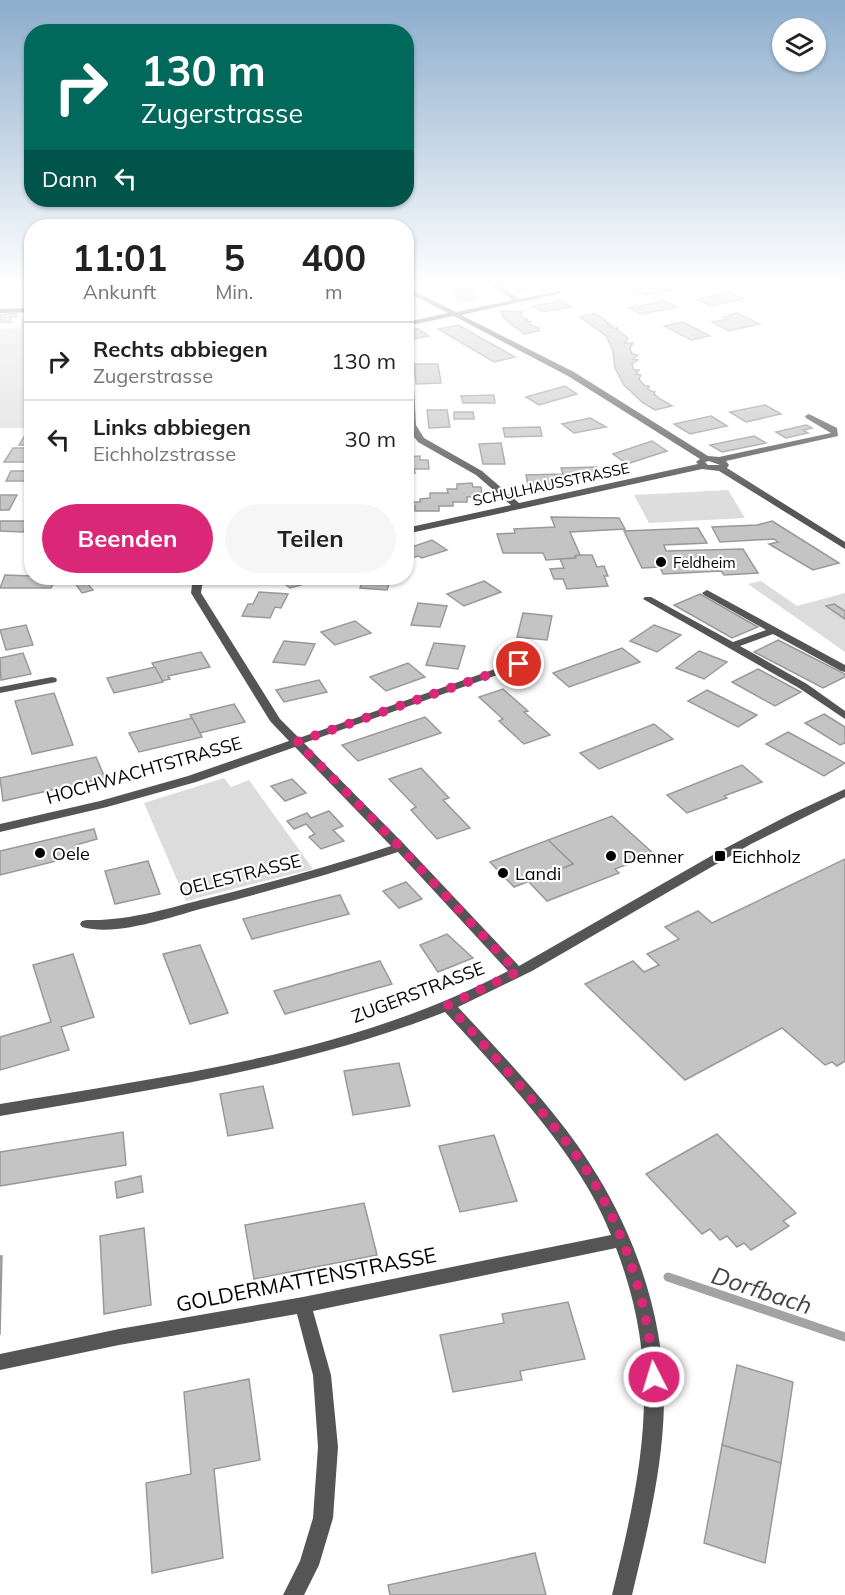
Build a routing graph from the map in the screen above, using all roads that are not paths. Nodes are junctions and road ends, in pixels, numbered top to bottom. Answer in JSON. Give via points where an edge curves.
{"nodes":[{"id":1,"x":542,"y":358,"type":"edge"},
{"id":2,"x":810,"y":416,"type":"dead end"},
{"id":3,"x":414,"y":424,"type":"edge"},
{"id":4,"x":704,"y":463,"type":"junction"},
{"id":5,"x":720,"y":464,"type":"junction"},
{"id":6,"x":517,"y":506,"type":"junction"},
{"id":7,"x":414,"y":529,"type":"edge"},
{"id":8,"x":845,"y":546,"type":"edge"},
{"id":9,"x":200,"y":585,"type":"edge"},
{"id":10,"x":707,"y":593,"type":"dead end"},
{"id":11,"x":648,"y":599,"type":"dead end"},
{"id":12,"x":774,"y":630,"type":"junction"},
{"id":13,"x":732,"y":646,"type":"junction"},
{"id":14,"x":519,"y":664,"type":"dead end"},
{"id":15,"x":845,"y":669,"type":"edge"},
{"id":16,"x":52,"y":680,"type":"dead end"},
{"id":17,"x":0,"y":690,"type":"edge"},
{"id":18,"x":845,"y":716,"type":"edge"},
{"id":19,"x":297,"y":742,"type":"junction"},
{"id":20,"x":845,"y":793,"type":"edge"},
{"id":21,"x":0,"y":828,"type":"edge"},
{"id":22,"x":400,"y":847,"type":"junction"},
{"id":23,"x":87,"y":924,"type":"dead end"},
{"id":24,"x":517,"y":972,"type":"junction"},
{"id":25,"x":448,"y":1005,"type":"junction"},
{"id":26,"x":0,"y":1110,"type":"edge"},
{"id":27,"x":621,"y":1240,"type":"junction"},
{"id":28,"x":303,"y":1305,"type":"junction"},
{"id":29,"x":0,"y":1362,"type":"edge"},
{"id":30,"x":293,"y":1595,"type":"edge"},
{"id":31,"x":622,"y":1595,"type":"edge"}],
"edges":[{"from":1,"to":4,"type":"street"},
{"from":2,"to":5,"type":"street","via":[[835,434]]},
{"from":3,"to":6,"type":"street","via":[[421,440],[479,473]]},
{"from":4,"to":5,"type":"street","via":[[711,469]]},
{"from":4,"to":6,"type":"street","name":"SCHULHAUSSTRASSE"},
{"from":5,"to":8,"type":"street"},
{"from":6,"to":7,"type":"street","name":"SCHULHAUSSTRASSE"},
{"from":9,"to":19,"type":"street","via":[[196,593],[276,721]]},
{"from":10,"to":12,"type":"street"},
{"from":11,"to":13,"type":"street"},
{"from":12,"to":13,"type":"street"},
{"from":12,"to":15,"type":"street"},
{"from":13,"to":18,"type":"street","via":[[803,686]]},
{"from":14,"to":19,"type":"street","name":"HOCHWACHTSTRASSE"},
{"from":16,"to":17,"type":"street"},
{"from":19,"to":21,"type":"street","name":"HOCHWACHTSTRASSE","via":[[192,779]]},
{"from":19,"to":22,"type":"street"},
{"from":20,"to":24,"type":"street","name":"ZUGERSTRASSE","via":[[795,815]]},
{"from":22,"to":23,"type":"street","name":"OELESTRASSE","via":[[339,869],[186,908],[107,926]]},
{"from":22,"to":24,"type":"street"},
{"from":24,"to":25,"type":"street","name":"ZUGERSTRASSE"},
{"from":25,"to":26,"type":"street","name":"ZUGERSTRASSE","via":[[378,1031],[248,1066]]},
{"from":25,"to":27,"type":"street","via":[[576,1156]]},
{"from":27,"to":28,"type":"street","name":"GOLDERMATTENSTRASSE"},
{"from":27,"to":31,"type":"street","via":[[648,1327],[654,1377],[648,1467]]},
{"from":28,"to":29,"type":"street","name":"GOLDERMATTENSTRASSE"},
{"from":28,"to":30,"type":"street","via":[[322,1375],[328,1447],[323,1518],[309,1565]]}]}
